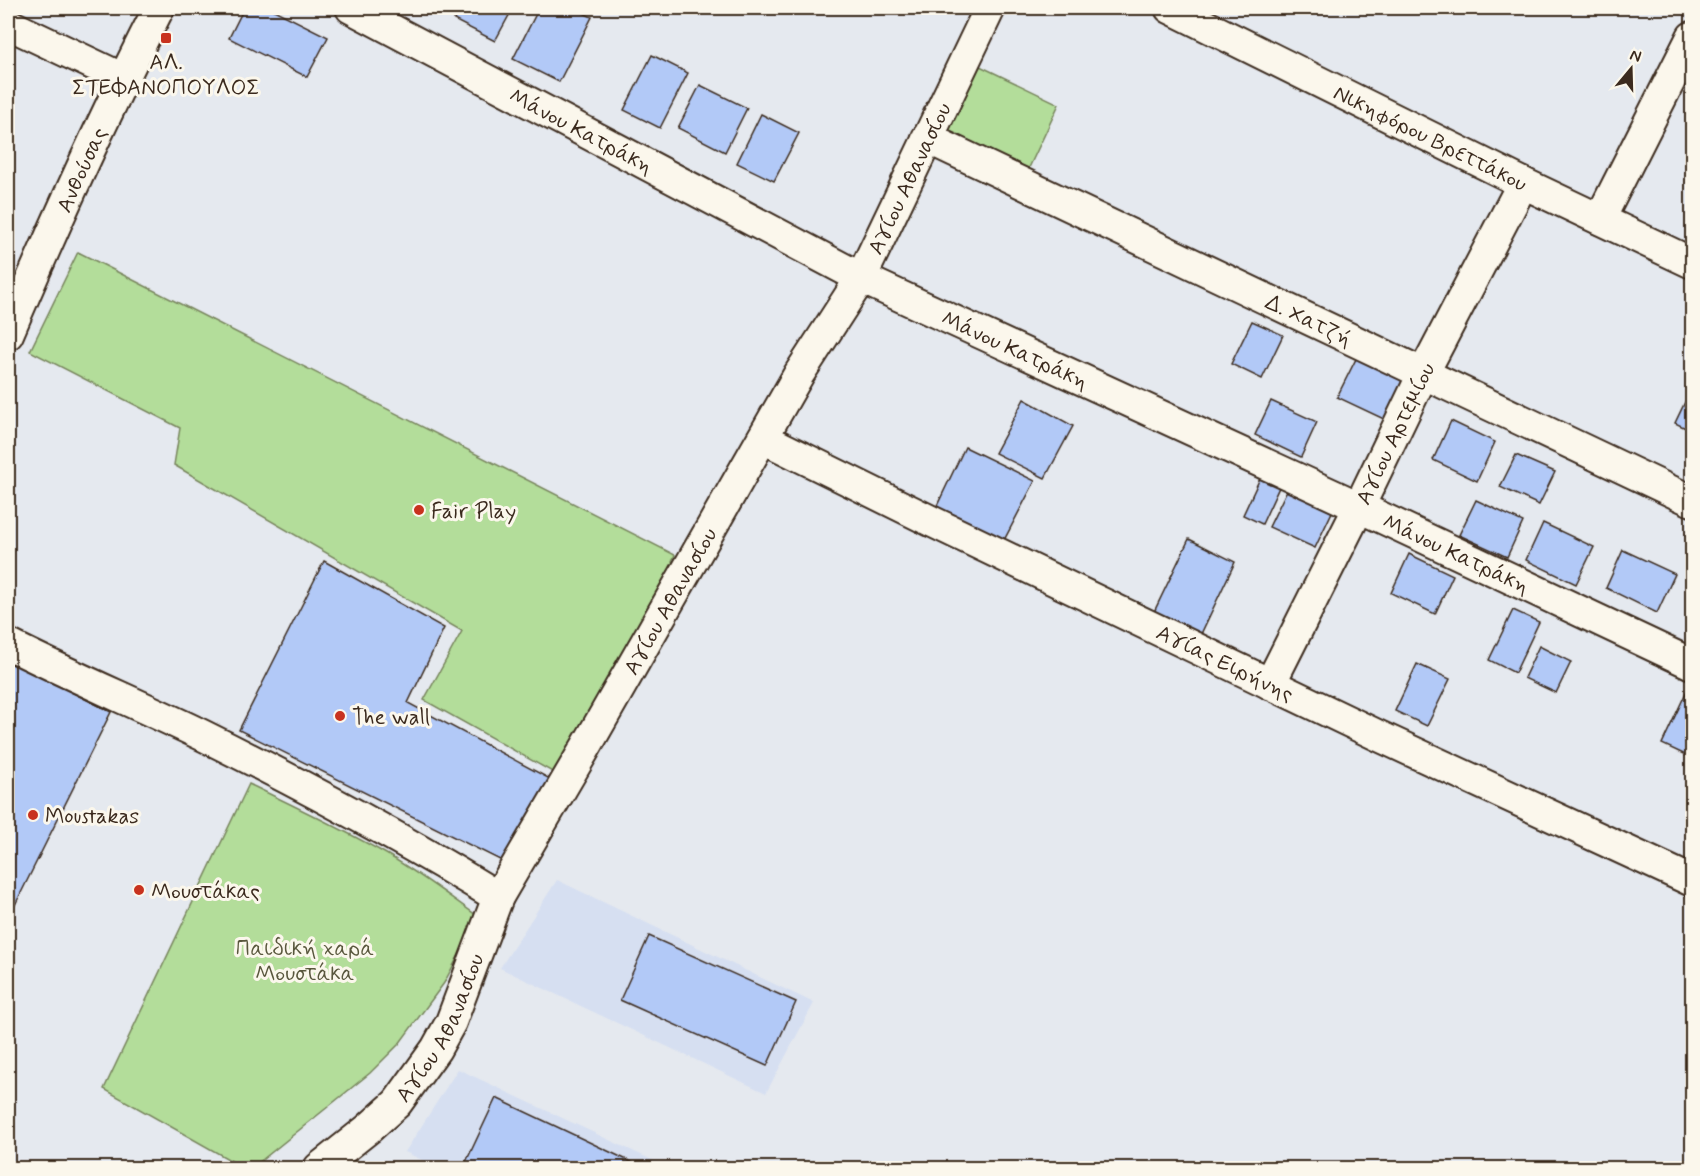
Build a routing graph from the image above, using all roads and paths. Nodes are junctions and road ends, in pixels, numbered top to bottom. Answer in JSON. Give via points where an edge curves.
{"nodes":[{"id":1,"x":159,"y":8,"type":"edge"},
{"id":2,"x":351,"y":8,"type":"edge"},
{"id":3,"x":990,"y":8,"type":"edge"},
{"id":4,"x":1170,"y":8,"type":"edge"},
{"id":5,"x":8,"y":24,"type":"edge"},
{"id":6,"x":1692,"y":37,"type":"edge"},
{"id":7,"x":124,"y":79,"type":"junction"},
{"id":8,"x":927,"y":138,"type":"junction"},
{"id":9,"x":1523,"y":183,"type":"junction"},
{"id":10,"x":1600,"y":219,"type":"junction"},
{"id":11,"x":1692,"y":263,"type":"edge"},
{"id":12,"x":861,"y":278,"type":"junction"},
{"id":13,"x":8,"y":334,"type":"edge"},
{"id":14,"x":1423,"y":374,"type":"junction"},
{"id":15,"x":763,"y":438,"type":"junction"},
{"id":16,"x":1692,"y":501,"type":"edge"},
{"id":17,"x":1359,"y":507,"type":"junction"},
{"id":18,"x":8,"y":644,"type":"edge"},
{"id":19,"x":1692,"y":664,"type":"edge"},
{"id":20,"x":1270,"y":684,"type":"junction"},
{"id":21,"x":1692,"y":880,"type":"edge"},
{"id":22,"x":498,"y":897,"type":"junction"},
{"id":23,"x":334,"y":1166,"type":"edge"}],
"edges":[{"from":1,"to":7,"type":"street","name":"Ανθούσας"},
{"from":2,"to":12,"type":"street","name":"Μάνου Κατράκη"},
{"from":3,"to":8,"type":"street","name":"Αγίου Αθανασίου"},
{"from":4,"to":9,"type":"street","name":"Νικηφόρου Βρεττάκου"},
{"from":5,"to":7,"type":"street"},
{"from":6,"to":10,"type":"street"},
{"from":7,"to":13,"type":"street","name":"Ανθούσας"},
{"from":8,"to":12,"type":"street","name":"Αγίου Αθανασίου"},
{"from":8,"to":14,"type":"street","name":"Δ. Χατζή"},
{"from":9,"to":10,"type":"street","name":"Νικηφόρου Βρεττάκου"},
{"from":9,"to":14,"type":"street","name":"Αγίου Αρτεμίου"},
{"from":10,"to":11,"type":"street","name":"Νικηφόρου Βρεττάκου"},
{"from":12,"to":15,"type":"street","name":"Αγίου Αθανασίου"},
{"from":12,"to":17,"type":"street","name":"Μάνου Κατράκη"},
{"from":14,"to":16,"type":"street","name":"Δ. Χατζή"},
{"from":14,"to":17,"type":"street","name":"Αγίου Αρτεμίου"},
{"from":15,"to":20,"type":"street","name":"Αγίας Ειρήνης"},
{"from":15,"to":22,"type":"street","name":"Αγίου Αθανασίου"},
{"from":17,"to":19,"type":"street","name":"Μάνου Κατράκη"},
{"from":17,"to":20,"type":"street","name":"Αγίου Αρτεμίου"},
{"from":18,"to":22,"type":"street","via":[[374,824]]},
{"from":20,"to":21,"type":"street","name":"Αγίας Ειρήνης"},
{"from":22,"to":23,"type":"street","name":"Αγίου Αθανασίου","via":[[451,1022],[436,1049],[397,1103]]}]}
